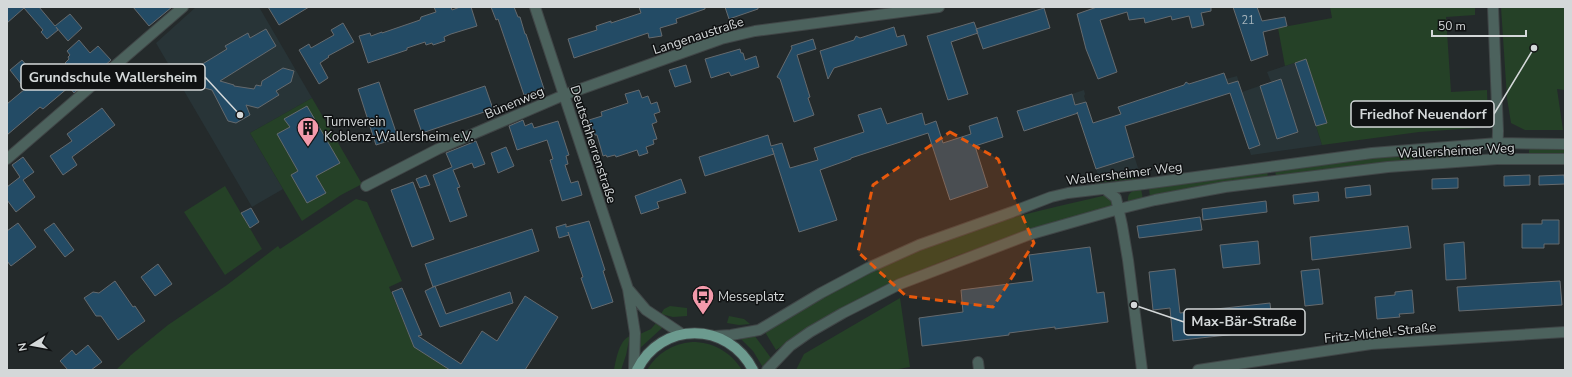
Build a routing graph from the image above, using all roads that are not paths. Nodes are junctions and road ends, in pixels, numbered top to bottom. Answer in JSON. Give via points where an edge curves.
{"nodes":[{"id":1,"x":183,"y":7,"type":"edge"},
{"id":2,"x":535,"y":7,"type":"edge"},
{"id":3,"x":939,"y":7,"type":"edge"},
{"id":4,"x":1493,"y":7,"type":"edge"},
{"id":5,"x":564,"y":95,"type":"junction"},
{"id":6,"x":1498,"y":143,"type":"junction"},
{"id":7,"x":1565,"y":144,"type":"edge"},
{"id":8,"x":7,"y":159,"type":"edge"},
{"id":9,"x":1497,"y":159,"type":"junction"},
{"id":10,"x":1565,"y":159,"type":"edge"},
{"id":11,"x":366,"y":186,"type":"dead end"},
{"id":12,"x":1104,"y":189,"type":"junction"},
{"id":13,"x":1118,"y":209,"type":"junction"},
{"id":14,"x":628,"y":289,"type":"junction"},
{"id":15,"x":1565,"y":332,"type":"edge"},
{"id":16,"x":682,"y":334,"type":"junction"},
{"id":17,"x":716,"y":336,"type":"junction"},
{"id":18,"x":636,"y":370,"type":"edge"},
{"id":19,"x":753,"y":370,"type":"edge"},
{"id":20,"x":767,"y":370,"type":"edge"},
{"id":21,"x":1142,"y":370,"type":"edge"},
{"id":22,"x":1198,"y":370,"type":"edge"}],
"edges":[{"from":1,"to":8,"type":"street"},
{"from":2,"to":5,"type":"street","name":"Deutschherrenstraße"},
{"from":3,"to":5,"type":"street","name":"Langenaustraße","via":[[756,30],[721,39]]},
{"from":4,"to":6,"type":"street"},
{"from":5,"to":11,"type":"street","name":"Bünenweg","via":[[438,149]]},
{"from":5,"to":14,"type":"street","name":"Deutschherrenstraße"},
{"from":6,"to":7,"type":"street","name":"Wallersheimer Weg"},
{"from":6,"to":9,"type":"street"},
{"from":6,"to":12,"type":"street","name":"Wallersheimer Weg","via":[[1372,152]]},
{"from":9,"to":10,"type":"street","name":"Wallersheimer Weg"},
{"from":9,"to":13,"type":"street","name":"Wallersheimer Weg","via":[[1388,167],[1259,182]]},
{"from":12,"to":13,"type":"street","via":[[1116,198]]},
{"from":12,"to":17,"type":"street","name":"Wallersheimer Weg","via":[[1051,197],[919,245],[868,268],[759,330],[731,336]]},
{"from":13,"to":20,"type":"street","name":"Wallersheimer Weg","via":[[1028,235],[900,284],[810,332],[790,346]]},
{"from":13,"to":21,"type":"street","via":[[1128,260]]},
{"from":14,"to":16,"type":"street","name":"Deutschherrenstraße","via":[[646,310]]},
{"from":14,"to":18,"type":"street","name":"Deutschherrenstraße","via":[[635,333]]},
{"from":15,"to":22,"type":"street","name":"Fritz-Michel-Straße","via":[[1372,344]]},
{"from":16,"to":17,"type":"main road","name":"Wallersheimer Weg"},
{"from":16,"to":18,"type":"main road","name":"Wallersheimer Weg","via":[[666,339],[652,349]]},
{"from":17,"to":19,"type":"main road","name":"Wallersheimer Weg","via":[[737,349]]}]}
